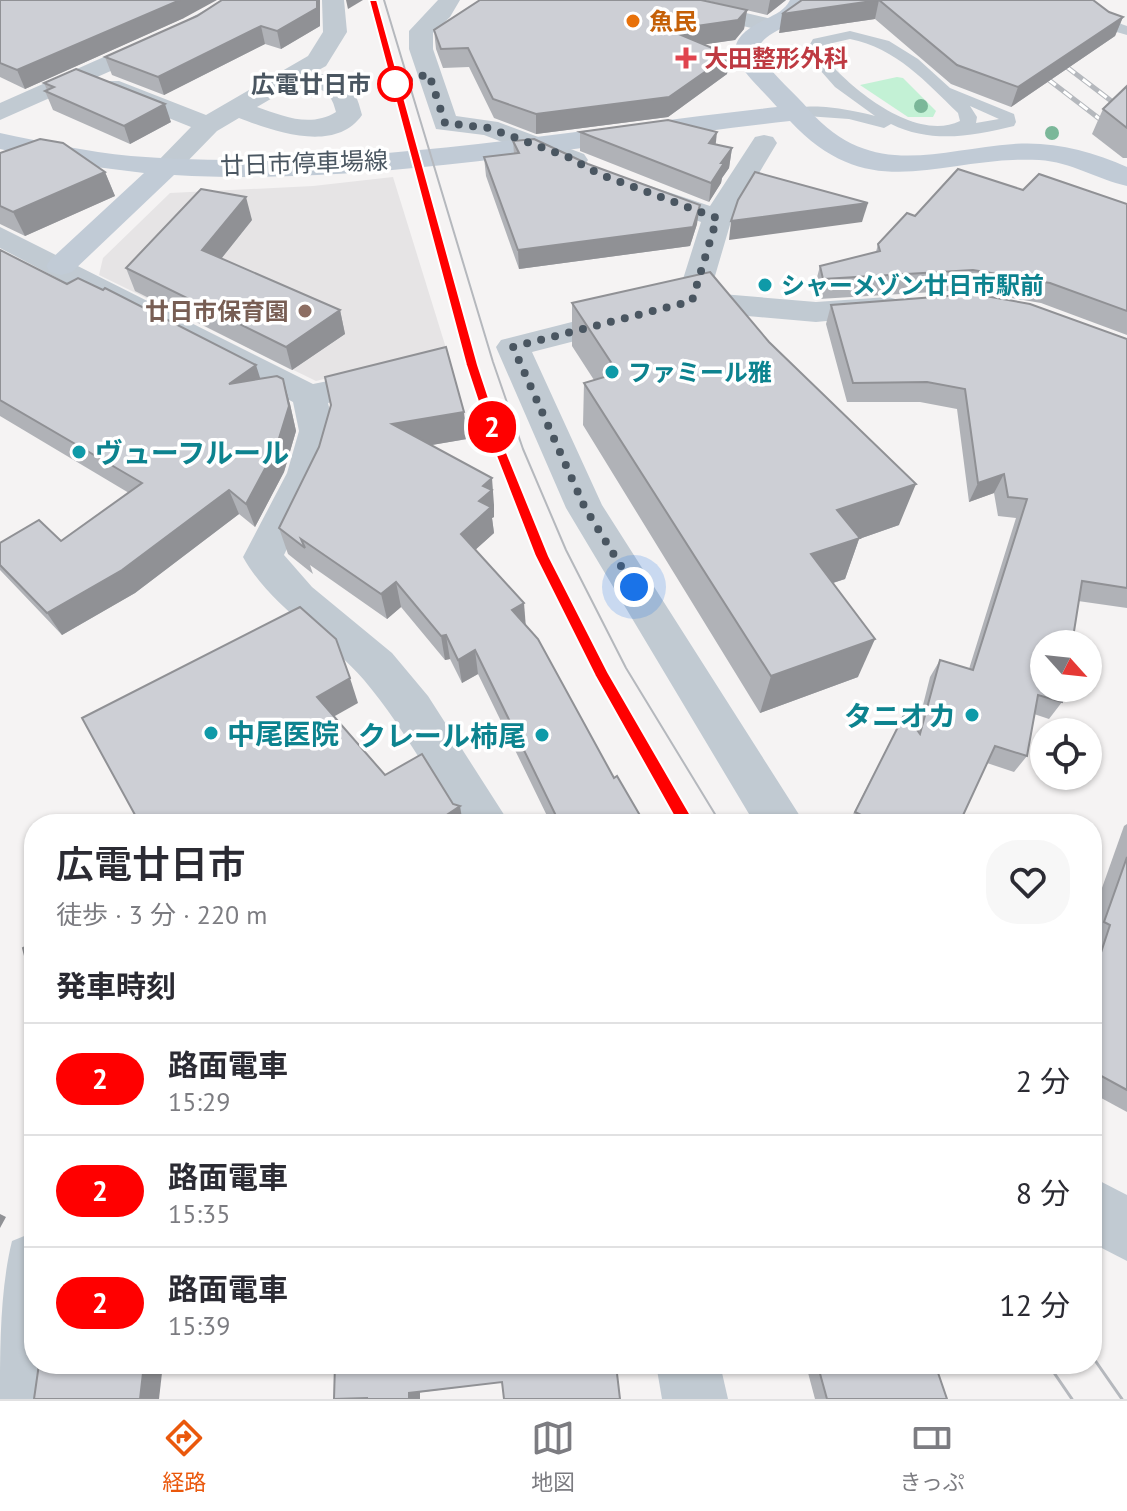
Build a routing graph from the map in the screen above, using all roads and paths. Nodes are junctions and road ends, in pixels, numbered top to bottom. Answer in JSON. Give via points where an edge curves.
{"nodes":[{"id":1,"x":239,"y":0,"type":"edge"},
{"id":2,"x":333,"y":0,"type":"edge"},
{"id":3,"x":449,"y":0,"type":"edge"},
{"id":4,"x":662,"y":0,"type":"edge"},
{"id":5,"x":801,"y":0,"type":"edge"},
{"id":6,"x":1076,"y":1,"type":"edge"},
{"id":7,"x":768,"y":25,"type":"junction"},
{"id":8,"x":1127,"y":31,"type":"edge"},
{"id":9,"x":893,"y":47,"type":"junction"},
{"id":10,"x":831,"y":74,"type":"junction"},
{"id":11,"x":83,"y":75,"type":"junction"},
{"id":12,"x":298,"y":75,"type":"junction"},
{"id":13,"x":927,"y":77,"type":"junction"},
{"id":14,"x":952,"y":92,"type":"junction"},
{"id":15,"x":236,"y":108,"type":"junction"},
{"id":16,"x":965,"y":110,"type":"junction"},
{"id":17,"x":0,"y":112,"type":"edge"},
{"id":18,"x":798,"y":112,"type":"junction"},
{"id":19,"x":208,"y":125,"type":"junction"},
{"id":20,"x":949,"y":133,"type":"junction"},
{"id":21,"x":0,"y":141,"type":"edge"},
{"id":22,"x":764,"y":143,"type":"dead end"},
{"id":23,"x":532,"y":144,"type":"junction"},
{"id":24,"x":168,"y":165,"type":"junction"},
{"id":25,"x":1127,"y":178,"type":"edge"},
{"id":26,"x":717,"y":218,"type":"junction"},
{"id":27,"x":0,"y":236,"type":"edge"},
{"id":28,"x":61,"y":266,"type":"junction"},
{"id":29,"x":692,"y":301,"type":"junction"},
{"id":30,"x":921,"y":305,"type":"edge"},
{"id":31,"x":354,"y":385,"type":"edge"},
{"id":32,"x":309,"y":396,"type":"junction"},
{"id":33,"x":480,"y":814,"type":"edge"},
{"id":34,"x":775,"y":814,"type":"edge"},
{"id":35,"x":1102,"y":1214,"type":"edge"},
{"id":36,"x":1127,"y":1231,"type":"edge"},
{"id":37,"x":24,"y":1343,"type":"edge"},
{"id":38,"x":690,"y":1374,"type":"edge"},
{"id":39,"x":17,"y":1399,"type":"edge"},
{"id":40,"x":695,"y":1399,"type":"edge"}],
"edges":[{"from":1,"to":11,"type":"street"},
{"from":2,"to":12,"type":"street","via":[[335,32],[317,61]]},
{"from":3,"to":23,"type":"street","via":[[421,31],[421,49],[445,123],[489,128]]},
{"from":4,"to":7,"type":"street"},
{"from":5,"to":7,"type":"street","via":[[794,14]]},
{"from":6,"to":8,"type":"lane","via":[[1108,25]]},
{"from":7,"to":18,"type":"street","via":[[748,39],[747,57]]},
{"from":9,"to":10,"type":"lane","via":[[863,36],[826,38],[813,53]]},
{"from":9,"to":13,"type":"lane"},
{"from":9,"to":14,"type":"lane","via":[[925,63]]},
{"from":10,"to":18,"type":"lane","via":[[836,94]]},
{"from":10,"to":20,"type":"lane","via":[[906,125]]},
{"from":11,"to":17,"type":"street"},
{"from":11,"to":19,"type":"street"},
{"from":12,"to":15,"type":"street"},
{"from":12,"to":15,"type":"street","via":[[344,93],[349,115],[320,130]]},
{"from":13,"to":14,"type":"lane"},
{"from":13,"to":16,"type":"lane"},
{"from":14,"to":16,"type":"lane"},
{"from":14,"to":20,"type":"lane","via":[[1000,111],[1008,122]]},
{"from":15,"to":19,"type":"street"},
{"from":16,"to":20,"type":"lane","via":[[968,124]]},
{"from":18,"to":20,"type":"lane","via":[[849,114],[923,133]]},
{"from":18,"to":23,"type":"street","name":"廿日市停車場線"},
{"from":18,"to":25,"type":"street","via":[[829,143],[880,163],[928,166],[1016,152],[1049,153],[1097,164]]},
{"from":19,"to":24,"type":"street"},
{"from":21,"to":24,"type":"street","name":"廿日市停車場線","via":[[97,159]]},
{"from":22,"to":26,"type":"street"},
{"from":23,"to":24,"type":"street","name":"廿日市停車場線","via":[[340,164]]},
{"from":23,"to":26,"type":"street"},
{"from":24,"to":28,"type":"street"},
{"from":26,"to":29,"type":"street"},
{"from":27,"to":28,"type":"street"},
{"from":28,"to":32,"type":"street"},
{"from":29,"to":30,"type":"street","via":[[816,312]]},
{"from":29,"to":34,"type":"street","via":[[513,347],[585,508]]},
{"from":31,"to":32,"type":"street"},
{"from":32,"to":33,"type":"street","via":[[317,431],[305,473],[263,557],[298,598],[377,665]]},
{"from":35,"to":36,"type":"street"},
{"from":37,"to":39,"type":"street"},
{"from":38,"to":40,"type":"street"}]}
